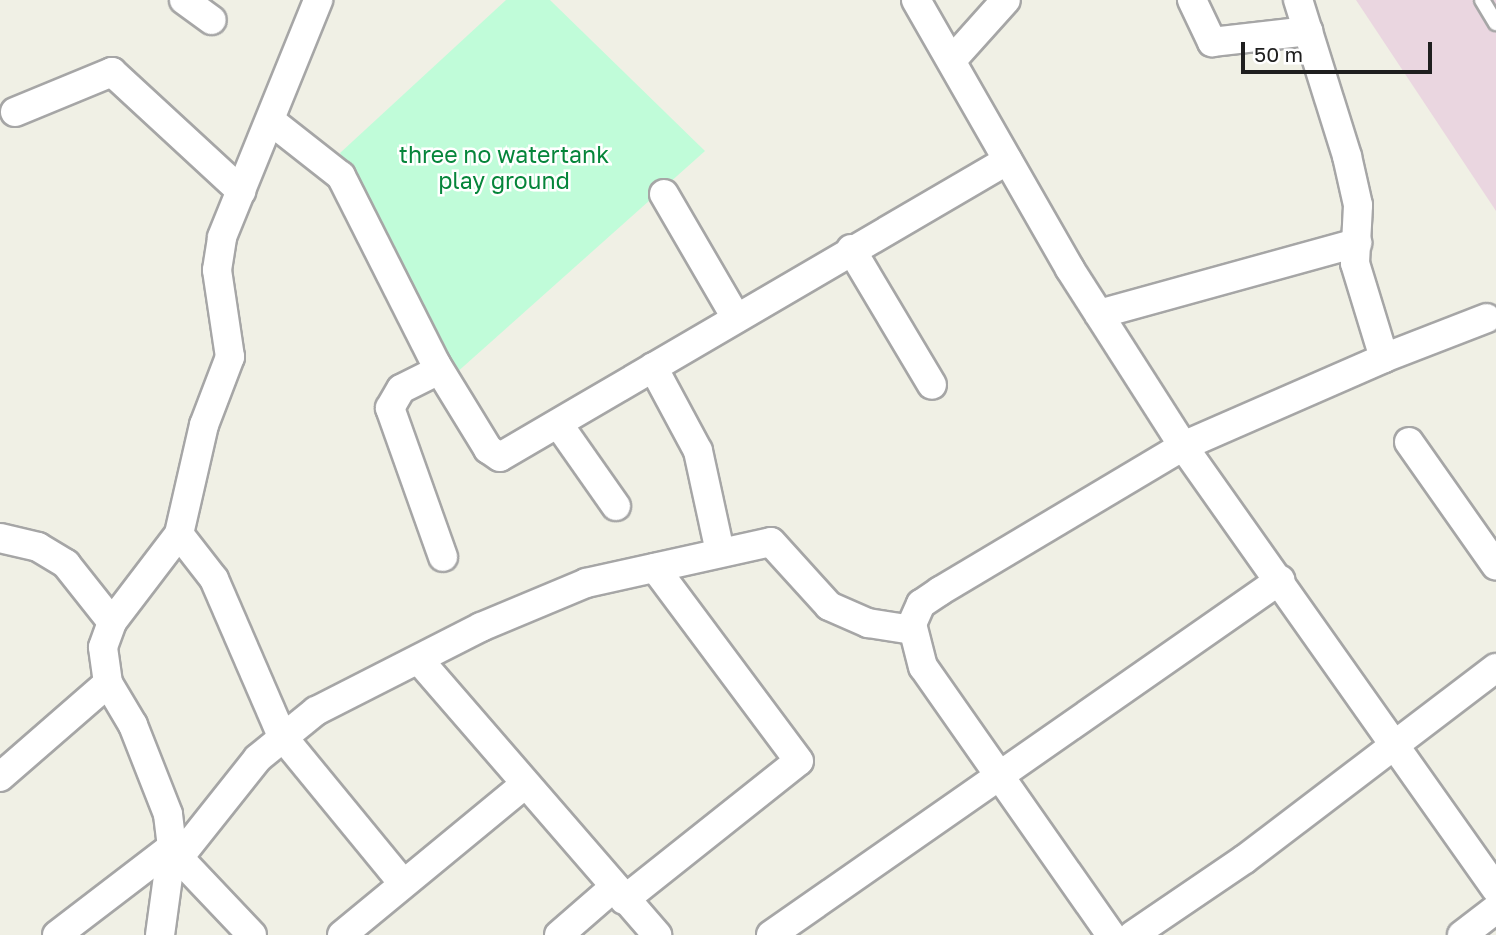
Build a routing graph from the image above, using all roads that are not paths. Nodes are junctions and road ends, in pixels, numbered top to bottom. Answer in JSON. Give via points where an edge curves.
{"nodes":[{"id":1,"x":184,"y":0,"type":"edge"},
{"id":2,"x":318,"y":0,"type":"edge"},
{"id":3,"x":916,"y":0,"type":"edge"},
{"id":4,"x":1006,"y":0,"type":"edge"},
{"id":5,"x":1192,"y":0,"type":"edge"},
{"id":6,"x":1298,"y":0,"type":"edge"},
{"id":7,"x":1482,"y":0,"type":"edge"},
{"id":8,"x":212,"y":20,"type":"dead end"},
{"id":9,"x":1496,"y":23,"type":"edge"},
{"id":10,"x":1308,"y":31,"type":"junction"},
{"id":11,"x":953,"y":59,"type":"junction"},
{"id":12,"x":15,"y":112,"type":"dead end"},
{"id":13,"x":271,"y":121,"type":"junction"},
{"id":14,"x":1008,"y":160,"type":"junction"},
{"id":15,"x":241,"y":191,"type":"junction"},
{"id":16,"x":664,"y":194,"type":"dead end"},
{"id":17,"x":1357,"y":243,"type":"junction"},
{"id":18,"x":851,"y":249,"type":"junction"},
{"id":19,"x":1099,"y":314,"type":"junction"},
{"id":20,"x":735,"y":316,"type":"junction"},
{"id":21,"x":1487,"y":318,"type":"dead end"},
{"id":22,"x":1384,"y":358,"type":"junction"},
{"id":23,"x":653,"y":367,"type":"junction"},
{"id":24,"x":439,"y":370,"type":"junction"},
{"id":25,"x":932,"y":385,"type":"dead end"},
{"id":26,"x":559,"y":425,"type":"junction"},
{"id":27,"x":1409,"y":442,"type":"dead end"},
{"id":28,"x":1183,"y":446,"type":"junction"},
{"id":29,"x":616,"y":506,"type":"dead end"},
{"id":30,"x":179,"y":534,"type":"junction"},
{"id":31,"x":0,"y":538,"type":"edge"},
{"id":32,"x":720,"y":552,"type":"junction"},
{"id":33,"x":443,"y":557,"type":"dead end"},
{"id":34,"x":1496,"y":566,"type":"edge"},
{"id":35,"x":655,"y":568,"type":"junction"},
{"id":36,"x":1280,"y":580,"type":"junction"},
{"id":37,"x":112,"y":622,"type":"junction"},
{"id":38,"x":912,"y":630,"type":"junction"},
{"id":39,"x":419,"y":660,"type":"junction"},
{"id":40,"x":1496,"y":668,"type":"edge"},
{"id":41,"x":108,"y":683,"type":"junction"},
{"id":42,"x":282,"y":736,"type":"junction"},
{"id":43,"x":1392,"y":743,"type":"junction"},
{"id":44,"x":0,"y":777,"type":"edge"},
{"id":45,"x":999,"y":781,"type":"junction"},
{"id":46,"x":525,"y":785,"type":"junction"},
{"id":47,"x":173,"y":858,"type":"junction"},
{"id":48,"x":402,"y":882,"type":"junction"},
{"id":49,"x":1496,"y":889,"type":"edge"},
{"id":50,"x":619,"y":894,"type":"junction"},
{"id":51,"x":1496,"y":909,"type":"edge"},
{"id":52,"x":360,"y":929,"type":"edge"},
{"id":53,"x":57,"y":935,"type":"edge"},
{"id":54,"x":160,"y":935,"type":"edge"},
{"id":55,"x":251,"y":935,"type":"edge"},
{"id":56,"x":559,"y":935,"type":"edge"},
{"id":57,"x":656,"y":935,"type":"edge"},
{"id":58,"x":771,"y":935,"type":"edge"},
{"id":59,"x":1111,"y":935,"type":"edge"},
{"id":60,"x":1133,"y":935,"type":"edge"},
{"id":61,"x":1462,"y":935,"type":"edge"}],
"edges":[{"from":1,"to":8,"type":"street"},
{"from":2,"to":13,"type":"street"},
{"from":3,"to":11,"type":"street"},
{"from":4,"to":11,"type":"street"},
{"from":5,"to":10,"type":"street","via":[[1212,42]]},
{"from":6,"to":10,"type":"street"},
{"from":7,"to":9,"type":"lane"},
{"from":10,"to":17,"type":"street","via":[[1358,205]]},
{"from":11,"to":14,"type":"street"},
{"from":12,"to":15,"type":"street","via":[[112,72]]},
{"from":13,"to":15,"type":"street"},
{"from":13,"to":24,"type":"street","via":[[341,176]]},
{"from":14,"to":18,"type":"street"},
{"from":14,"to":19,"type":"street"},
{"from":15,"to":30,"type":"street","via":[[222,237],[217,270],[230,357],[200,438]]},
{"from":16,"to":20,"type":"street"},
{"from":17,"to":19,"type":"street"},
{"from":17,"to":22,"type":"street","via":[[1355,263]]},
{"from":18,"to":20,"type":"street"},
{"from":18,"to":25,"type":"street"},
{"from":19,"to":28,"type":"street"},
{"from":20,"to":23,"type":"street"},
{"from":21,"to":22,"type":"street"},
{"from":22,"to":28,"type":"street"},
{"from":23,"to":26,"type":"street"},
{"from":23,"to":32,"type":"street","via":[[698,451]]},
{"from":24,"to":26,"type":"street","via":[[493,454],[508,456]]},
{"from":24,"to":33,"type":"street","via":[[401,389],[390,408]]},
{"from":26,"to":29,"type":"street"},
{"from":27,"to":34,"type":"street"},
{"from":28,"to":36,"type":"street"},
{"from":28,"to":38,"type":"street","via":[[940,591],[915,613]]},
{"from":30,"to":37,"type":"street"},
{"from":30,"to":42,"type":"street","via":[[214,579]]},
{"from":31,"to":37,"type":"street","via":[[38,547],[66,564]]},
{"from":32,"to":35,"type":"street"},
{"from":32,"to":38,"type":"street","via":[[771,542],[829,606],[868,623]]},
{"from":35,"to":39,"type":"street","via":[[554,595]]},
{"from":35,"to":50,"type":"street","via":[[799,761]]},
{"from":36,"to":43,"type":"street"},
{"from":36,"to":45,"type":"street"},
{"from":37,"to":41,"type":"street","via":[[103,647]]},
{"from":38,"to":45,"type":"street","via":[[923,667]]},
{"from":39,"to":42,"type":"street","via":[[343,696]]},
{"from":39,"to":46,"type":"street"},
{"from":40,"to":43,"type":"street"},
{"from":41,"to":44,"type":"street"},
{"from":41,"to":47,"type":"street","via":[[161,791]]},
{"from":42,"to":47,"type":"street","via":[[233,785]]},
{"from":42,"to":48,"type":"street"},
{"from":43,"to":49,"type":"street"},
{"from":43,"to":60,"type":"street","via":[[1245,859]]},
{"from":45,"to":58,"type":"street"},
{"from":45,"to":59,"type":"street"},
{"from":46,"to":48,"type":"street"},
{"from":46,"to":50,"type":"street"},
{"from":47,"to":53,"type":"street"},
{"from":47,"to":54,"type":"street"},
{"from":47,"to":55,"type":"street"},
{"from":48,"to":52,"type":"street"},
{"from":50,"to":56,"type":"street"},
{"from":50,"to":57,"type":"street"},
{"from":51,"to":61,"type":"street"}]}
